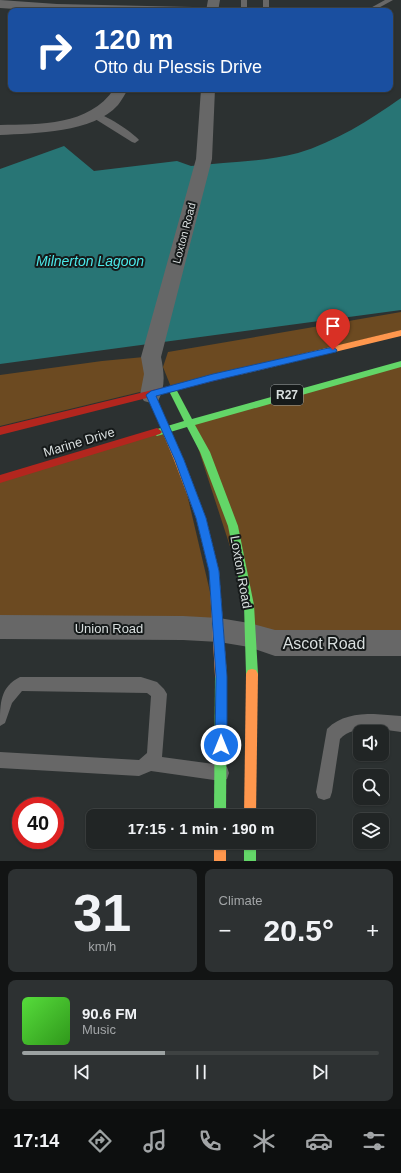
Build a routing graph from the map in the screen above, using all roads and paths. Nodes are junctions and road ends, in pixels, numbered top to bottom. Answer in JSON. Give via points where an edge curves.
{"nodes":[{"id":1,"x":67,"y":0,"type":"edge"},
{"id":2,"x":390,"y":0,"type":"edge"},
{"id":3,"x":0,"y":4,"type":"edge"},
{"id":4,"x":119,"y":5,"type":"edge"},
{"id":5,"x":37,"y":8,"type":"edge"},
{"id":6,"x":58,"y":8,"type":"edge"},
{"id":7,"x":81,"y":8,"type":"edge"},
{"id":8,"x":156,"y":8,"type":"edge"},
{"id":9,"x":374,"y":8,"type":"edge"},
{"id":10,"x":120,"y":92,"type":"edge"},
{"id":11,"x":208,"y":92,"type":"edge"},
{"id":12,"x":95,"y":115,"type":"junction"},
{"id":13,"x":0,"y":130,"type":"edge"},
{"id":14,"x":135,"y":140,"type":"dead end"},
{"id":15,"x":397,"y":335,"type":"edge"},
{"id":16,"x":401,"y":361,"type":"edge"},
{"id":17,"x":401,"y":364,"type":"edge"},
{"id":18,"x":153,"y":366,"type":"junction"},
{"id":19,"x":385,"y":368,"type":"junction"},
{"id":20,"x":172,"y":389,"type":"junction"},
{"id":21,"x":151,"y":395,"type":"junction"},
{"id":22,"x":190,"y":423,"type":"junction"},
{"id":23,"x":165,"y":430,"type":"junction"},
{"id":24,"x":0,"y":431,"type":"edge"},
{"id":25,"x":72,"y":458,"type":"junction"},
{"id":26,"x":0,"y":472,"type":"edge"},
{"id":27,"x":0,"y":479,"type":"edge"},
{"id":28,"x":0,"y":626,"type":"edge"},
{"id":29,"x":219,"y":630,"type":"junction"},
{"id":30,"x":249,"y":635,"type":"junction"},
{"id":31,"x":401,"y":643,"type":"edge"},
{"id":32,"x":0,"y":718,"type":"edge"},
{"id":33,"x":401,"y":724,"type":"edge"},
{"id":34,"x":0,"y":760,"type":"edge"},
{"id":35,"x":151,"y":763,"type":"junction"},
{"id":36,"x":221,"y":773,"type":"junction"},
{"id":37,"x":324,"y":792,"type":"dead end"},
{"id":38,"x":220,"y":809,"type":"edge"},
{"id":39,"x":250,"y":809,"type":"edge"},
{"id":40,"x":220,"y":849,"type":"edge"},
{"id":41,"x":250,"y":849,"type":"edge"},
{"id":42,"x":220,"y":861,"type":"edge"},
{"id":43,"x":250,"y":861,"type":"edge"}],
"edges":[{"from":1,"to":6,"type":"street"},
{"from":2,"to":9,"type":"lane"},
{"from":3,"to":5,"type":"street"},
{"from":4,"to":7,"type":"street"},
{"from":4,"to":8,"type":"street"},
{"from":10,"to":12,"type":"street","via":[[110,106]]},
{"from":11,"to":18,"type":"street","name":"Loxton Road","via":[[204,159]]},
{"from":12,"to":13,"type":"street","via":[[50,127]]},
{"from":12,"to":14,"type":"lane"},
{"from":15,"to":20,"type":"street","name":"Marine Drive"},
{"from":16,"to":19,"type":"lane"},
{"from":17,"to":19,"type":"street","number":"R27"},
{"from":18,"to":20,"type":"street","name":"Loxton Road"},
{"from":18,"to":21,"type":"street","name":"Loxton Road"},
{"from":19,"to":22,"type":"street","number":"R27"},
{"from":20,"to":21,"type":"street","name":"Marine Drive"},
{"from":20,"to":22,"type":"street","name":"Loxton Road"},
{"from":21,"to":23,"type":"street","name":"Loxton Road"},
{"from":21,"to":24,"type":"street","name":"Marine Drive"},
{"from":22,"to":23,"type":"street","number":"R27"},
{"from":22,"to":30,"type":"street","name":"Loxton Road","via":[[205,452],[233,526],[249,605]]},
{"from":23,"to":25,"type":"street","name":"Marine Drive","number":"R27"},
{"from":23,"to":29,"type":"street","name":"Loxton Road","via":[[201,518],[214,571]]},
{"from":25,"to":26,"type":"lane"},
{"from":25,"to":27,"type":"street","name":"Marine Drive","number":"R27"},
{"from":28,"to":29,"type":"street","name":"Union Road"},
{"from":29,"to":30,"type":"street","name":"Union Road"},
{"from":29,"to":36,"type":"street","name":"Loxton Road"},
{"from":30,"to":31,"type":"street","name":"Ascot Road","via":[[275,643]]},
{"from":30,"to":39,"type":"street","name":"Loxton Road","via":[[252,679]]},
{"from":32,"to":35,"type":"lane","via":[[8,694],[13,687],[20,684],[149,685],[159,694],[155,755]]},
{"from":33,"to":37,"type":"lane","via":[[356,723],[336,729]]},
{"from":34,"to":35,"type":"lane","via":[[138,768]]},
{"from":35,"to":36,"type":"lane"},
{"from":36,"to":38,"type":"street","name":"Loxton Road"},
{"from":40,"to":42,"type":"street"},
{"from":41,"to":43,"type":"street"}]}
